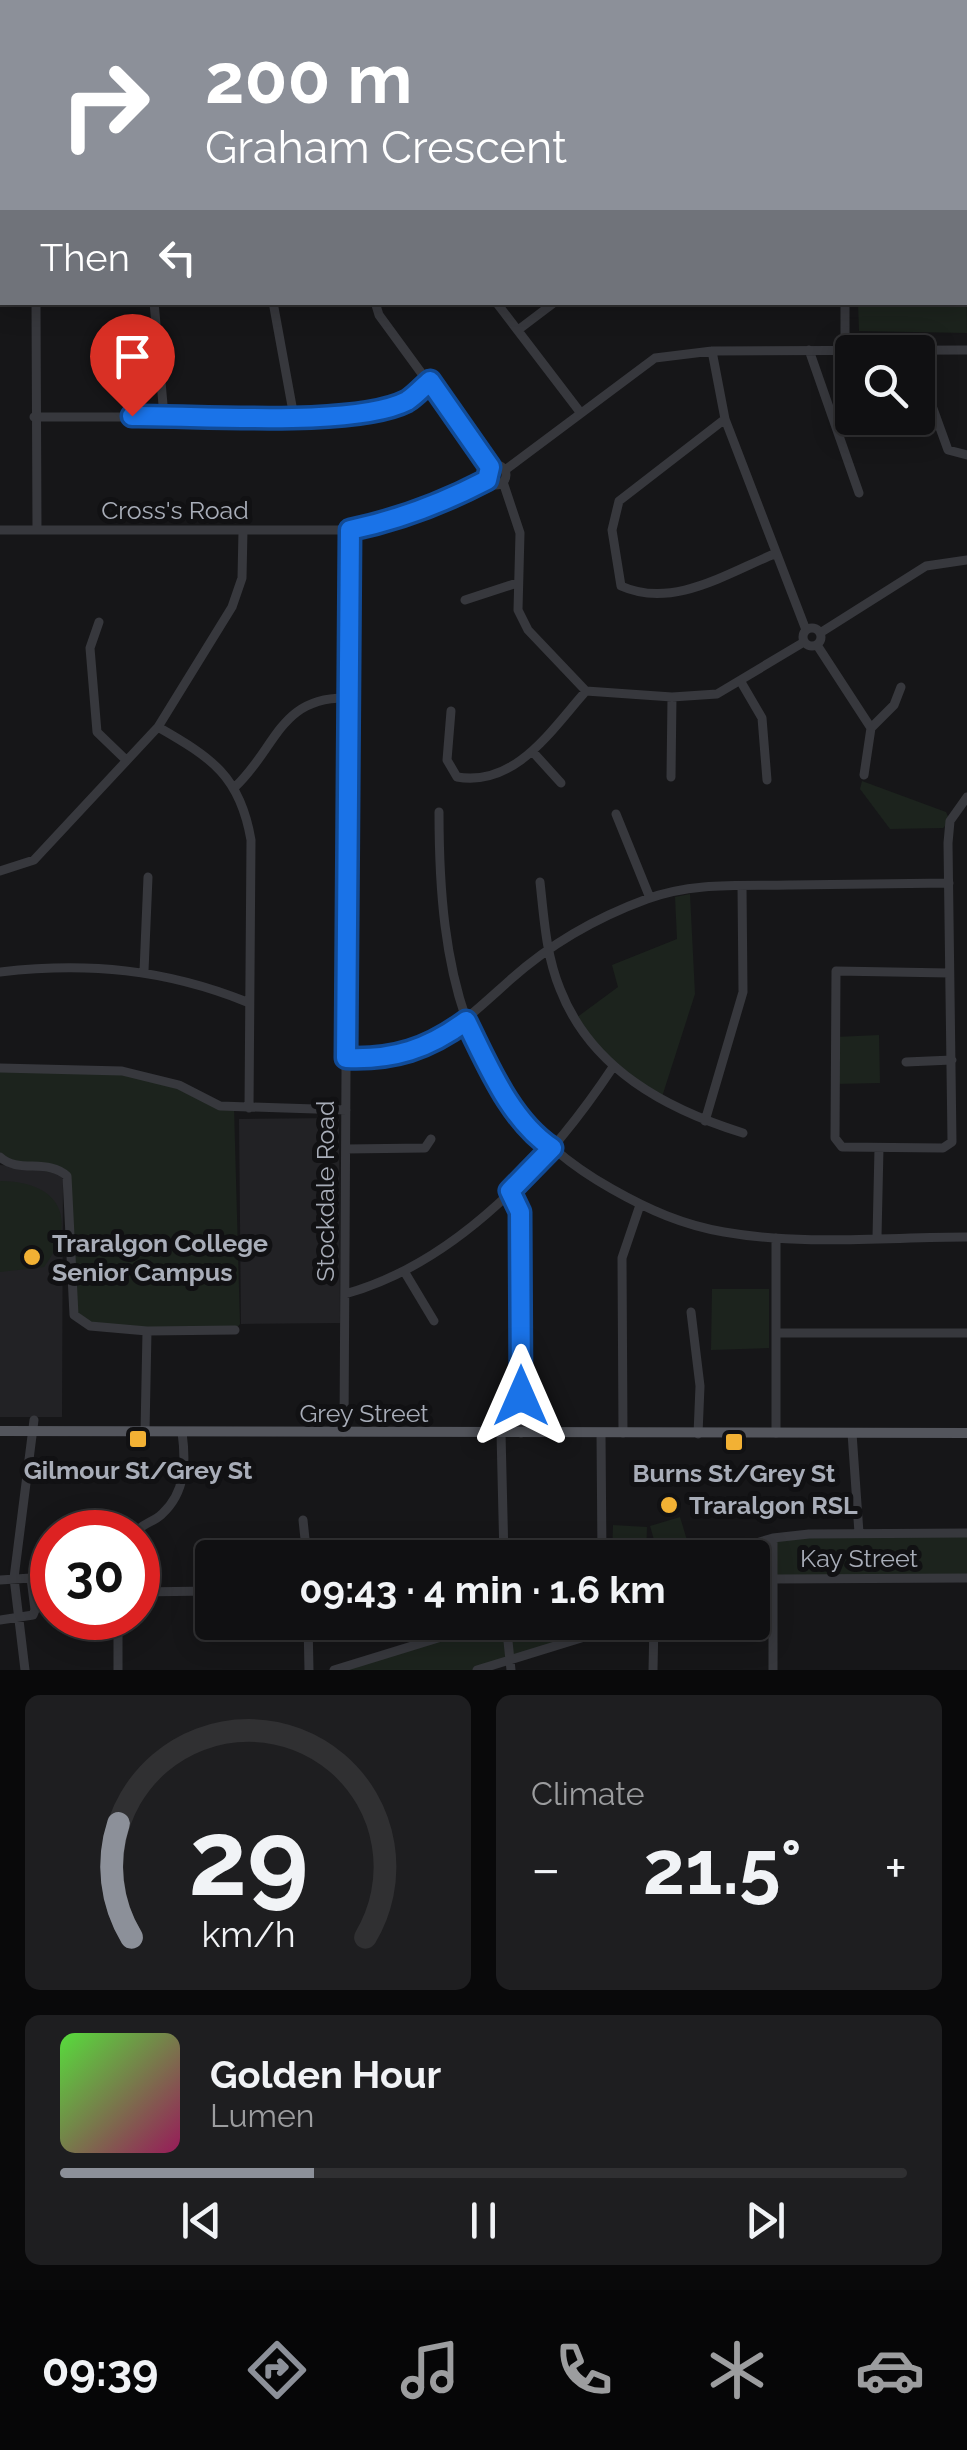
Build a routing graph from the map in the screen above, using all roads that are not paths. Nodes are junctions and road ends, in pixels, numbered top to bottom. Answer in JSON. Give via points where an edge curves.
{"nodes":[{"id":1,"x":36,"y":305,"type":"edge"},
{"id":2,"x":154,"y":305,"type":"edge"},
{"id":3,"x":273,"y":305,"type":"edge"},
{"id":4,"x":376,"y":305,"type":"edge"},
{"id":5,"x":498,"y":305,"type":"edge"},
{"id":6,"x":552,"y":305,"type":"edge"},
{"id":7,"x":844,"y":305,"type":"edge"},
{"id":8,"x":518,"y":330,"type":"junction"},
{"id":9,"x":845,"y":335,"type":"edge"},
{"id":10,"x":809,"y":350,"type":"junction"},
{"id":11,"x":835,"y":350,"type":"edge"},
{"id":12,"x":967,"y":350,"type":"edge"},
{"id":13,"x":712,"y":351,"type":"junction"},
{"id":14,"x":935,"y":351,"type":"edge"},
{"id":15,"x":430,"y":381,"type":"junction"},
{"id":16,"x":580,"y":412,"type":"junction"},
{"id":17,"x":935,"y":414,"type":"edge"},
{"id":18,"x":164,"y":416,"type":"junction"},
{"id":19,"x":34,"y":417,"type":"junction"},
{"id":20,"x":294,"y":417,"type":"junction"},
{"id":21,"x":724,"y":418,"type":"junction"},
{"id":22,"x":967,"y":455,"type":"edge"},
{"id":23,"x":490,"y":467,"type":"junction"},
{"id":24,"x":504,"y":470,"type":"junction"},
{"id":25,"x":487,"y":480,"type":"junction"},
{"id":26,"x":503,"y":482,"type":"junction"},
{"id":27,"x":859,"y":493,"type":"dead end"},
{"id":28,"x":0,"y":530,"type":"edge"},
{"id":29,"x":38,"y":530,"type":"junction"},
{"id":30,"x":243,"y":530,"type":"junction"},
{"id":31,"x":350,"y":530,"type":"junction"},
{"id":32,"x":774,"y":554,"type":"junction"},
{"id":33,"x":967,"y":560,"type":"edge"},
{"id":34,"x":517,"y":583,"type":"junction"},
{"id":35,"x":465,"y":600,"type":"dead end"},
{"id":36,"x":99,"y":622,"type":"dead end"},
{"id":37,"x":806,"y":630,"type":"junction"},
{"id":38,"x":820,"y":633,"type":"junction"},
{"id":39,"x":804,"y":642,"type":"junction"},
{"id":40,"x":817,"y":645,"type":"junction"},
{"id":41,"x":740,"y":682,"type":"junction"},
{"id":42,"x":901,"y":687,"type":"dead end"},
{"id":43,"x":586,"y":691,"type":"junction"},
{"id":44,"x":348,"y":698,"type":"junction"},
{"id":45,"x":672,"y":698,"type":"junction"},
{"id":46,"x":451,"y":710,"type":"dead end"},
{"id":47,"x":158,"y":728,"type":"junction"},
{"id":48,"x":871,"y":728,"type":"junction"},
{"id":49,"x":532,"y":752,"type":"junction"},
{"id":50,"x":126,"y":760,"type":"junction"},
{"id":51,"x":864,"y":775,"type":"dead end"},
{"id":52,"x":671,"y":778,"type":"dead end"},
{"id":53,"x":767,"y":780,"type":"dead end"},
{"id":54,"x":560,"y":783,"type":"dead end"},
{"id":55,"x":236,"y":786,"type":"junction"},
{"id":56,"x":967,"y":797,"type":"edge"},
{"id":57,"x":439,"y":812,"type":"dead end"},
{"id":58,"x":616,"y":814,"type":"dead end"},
{"id":59,"x":0,"y":870,"type":"edge"},
{"id":60,"x":148,"y":877,"type":"dead end"},
{"id":61,"x":540,"y":882,"type":"dead end"},
{"id":62,"x":948,"y":883,"type":"junction"},
{"id":63,"x":742,"y":886,"type":"junction"},
{"id":64,"x":650,"y":898,"type":"junction"},
{"id":65,"x":549,"y":952,"type":"junction"},
{"id":66,"x":144,"y":971,"type":"junction"},
{"id":67,"x":0,"y":972,"type":"edge"},
{"id":68,"x":949,"y":973,"type":"junction"},
{"id":69,"x":248,"y":1002,"type":"junction"},
{"id":70,"x":466,"y":1021,"type":"junction"},
{"id":71,"x":346,"y":1058,"type":"junction"},
{"id":72,"x":952,"y":1060,"type":"junction"},
{"id":73,"x":906,"y":1062,"type":"dead end"},
{"id":74,"x":612,"y":1067,"type":"junction"},
{"id":75,"x":0,"y":1068,"type":"edge"},
{"id":76,"x":249,"y":1108,"type":"junction"},
{"id":77,"x":346,"y":1110,"type":"junction"},
{"id":78,"x":705,"y":1121,"type":"junction"},
{"id":79,"x":743,"y":1133,"type":"dead end"},
{"id":80,"x":431,"y":1139,"type":"dead end"},
{"id":81,"x":552,"y":1148,"type":"junction"},
{"id":82,"x":879,"y":1148,"type":"junction"},
{"id":83,"x":346,"y":1149,"type":"junction"},
{"id":84,"x":0,"y":1157,"type":"edge"},
{"id":85,"x":510,"y":1191,"type":"junction"},
{"id":86,"x":640,"y":1205,"type":"junction"},
{"id":87,"x":878,"y":1237,"type":"junction"},
{"id":88,"x":967,"y":1237,"type":"edge"},
{"id":89,"x":776,"y":1238,"type":"junction"},
{"id":90,"x":404,"y":1271,"type":"junction"},
{"id":91,"x":345,"y":1294,"type":"junction"},
{"id":92,"x":691,"y":1312,"type":"dead end"},
{"id":93,"x":434,"y":1321,"type":"dead end"},
{"id":94,"x":236,"y":1330,"type":"dead end"},
{"id":95,"x":147,"y":1332,"type":"junction"},
{"id":96,"x":778,"y":1333,"type":"junction"},
{"id":97,"x":967,"y":1333,"type":"edge"},
{"id":98,"x":33,"y":1426,"type":"junction"},
{"id":99,"x":0,"y":1431,"type":"edge"},
{"id":100,"x":144,"y":1432,"type":"junction"},
{"id":101,"x":182,"y":1432,"type":"junction"},
{"id":102,"x":344,"y":1432,"type":"junction"},
{"id":103,"x":501,"y":1433,"type":"junction"},
{"id":104,"x":522,"y":1433,"type":"junction"},
{"id":105,"x":600,"y":1433,"type":"junction"},
{"id":106,"x":623,"y":1433,"type":"junction"},
{"id":107,"x":776,"y":1433,"type":"junction"},
{"id":108,"x":852,"y":1433,"type":"junction"},
{"id":109,"x":698,"y":1434,"type":"junction"},
{"id":110,"x":967,"y":1434,"type":"edge"},
{"id":111,"x":160,"y":1516,"type":"edge"},
{"id":112,"x":303,"y":1520,"type":"dead end"},
{"id":113,"x":859,"y":1533,"type":"junction"},
{"id":114,"x":967,"y":1533,"type":"edge"},
{"id":115,"x":773,"y":1538,"type":"junction"},
{"id":116,"x":305,"y":1540,"type":"edge"},
{"id":117,"x":504,"y":1540,"type":"edge"},
{"id":118,"x":602,"y":1540,"type":"edge"},
{"id":119,"x":766,"y":1540,"type":"edge"},
{"id":120,"x":14,"y":1578,"type":"junction"},
{"id":121,"x":967,"y":1578,"type":"edge"},
{"id":122,"x":774,"y":1579,"type":"junction"},
{"id":123,"x":0,"y":1580,"type":"edge"},
{"id":124,"x":770,"y":1580,"type":"edge"},
{"id":125,"x":195,"y":1591,"type":"edge"},
{"id":126,"x":160,"y":1592,"type":"edge"},
{"id":127,"x":16,"y":1618,"type":"junction"},
{"id":128,"x":0,"y":1620,"type":"edge"},
{"id":129,"x":118,"y":1640,"type":"edge"},
{"id":130,"x":308,"y":1640,"type":"edge"},
{"id":131,"x":432,"y":1640,"type":"edge"},
{"id":132,"x":581,"y":1640,"type":"edge"},
{"id":133,"x":654,"y":1640,"type":"edge"},
{"id":134,"x":511,"y":1664,"type":"edge"},
{"id":135,"x":24,"y":1670,"type":"edge"},
{"id":136,"x":118,"y":1670,"type":"edge"},
{"id":137,"x":309,"y":1670,"type":"edge"},
{"id":138,"x":334,"y":1670,"type":"edge"},
{"id":139,"x":477,"y":1670,"type":"edge"},
{"id":140,"x":653,"y":1670,"type":"edge"},
{"id":141,"x":773,"y":1670,"type":"edge"}],
"edges":[{"from":1,"to":19,"type":"street"},
{"from":2,"to":18,"type":"street"},
{"from":3,"to":20,"type":"street"},
{"from":4,"to":15,"type":"street"},
{"from":5,"to":8,"type":"street"},
{"from":6,"to":8,"type":"street"},
{"from":7,"to":9,"type":"street"},
{"from":8,"to":16,"type":"street"},
{"from":10,"to":11,"type":"street"},
{"from":10,"to":13,"type":"street"},
{"from":10,"to":27,"type":"street"},
{"from":12,"to":14,"type":"street"},
{"from":13,"to":16,"type":"street","via":[[655,358]]},
{"from":13,"to":21,"type":"street"},
{"from":15,"to":20,"type":"street","via":[[410,400],[387,408]]},
{"from":15,"to":23,"type":"street"},
{"from":16,"to":24,"type":"street"},
{"from":17,"to":22,"type":"street","via":[[948,450]]},
{"from":18,"to":19,"type":"street"},
{"from":18,"to":20,"type":"street"},
{"from":19,"to":29,"type":"street"},
{"from":21,"to":32,"type":"street"},
{"from":21,"to":32,"type":"street","via":[[619,501],[612,530],[622,586],[642,595],[680,593]]},
{"from":23,"to":24,"type":"street"},
{"from":23,"to":25,"type":"street"},
{"from":24,"to":26,"type":"street"},
{"from":25,"to":26,"type":"street"},
{"from":25,"to":31,"type":"street","name":"Cross's Road","via":[[404,516]]},
{"from":26,"to":34,"type":"street","via":[[520,533]]},
{"from":28,"to":29,"type":"street","name":"Cross's Road"},
{"from":29,"to":30,"type":"street","name":"Cross's Road"},
{"from":30,"to":31,"type":"street","name":"Cross's Road"},
{"from":30,"to":47,"type":"street","via":[[242,578],[232,607]]},
{"from":31,"to":44,"type":"street","name":"Stockdale Road"},
{"from":32,"to":37,"type":"street"},
{"from":33,"to":38,"type":"street","via":[[926,566]]},
{"from":34,"to":35,"type":"street"},
{"from":34,"to":43,"type":"street","via":[[518,610],[528,630]]},
{"from":36,"to":50,"type":"street","via":[[90,648],[97,732]]},
{"from":37,"to":38,"type":"street"},
{"from":37,"to":39,"type":"street"},
{"from":38,"to":40,"type":"street"},
{"from":39,"to":40,"type":"street"},
{"from":39,"to":41,"type":"street"},
{"from":40,"to":48,"type":"street"},
{"from":41,"to":45,"type":"street","via":[[717,694]]},
{"from":41,"to":53,"type":"street","via":[[762,718]]},
{"from":42,"to":48,"type":"street"},
{"from":43,"to":45,"type":"street"},
{"from":43,"to":49,"type":"street"},
{"from":44,"to":55,"type":"street","via":[[306,704],[284,721]]},
{"from":44,"to":71,"type":"street","name":"Stockdale Road"},
{"from":45,"to":52,"type":"street"},
{"from":46,"to":49,"type":"street","via":[[446,760],[457,777],[502,774]]},
{"from":47,"to":50,"type":"street"},
{"from":47,"to":55,"type":"street","via":[[211,761]]},
{"from":48,"to":51,"type":"street"},
{"from":49,"to":54,"type":"street"},
{"from":50,"to":59,"type":"street","via":[[34,860]]},
{"from":55,"to":69,"type":"street","via":[[251,840]]},
{"from":56,"to":62,"type":"street","via":[[950,821]]},
{"from":57,"to":70,"type":"street","via":[[447,953]]},
{"from":58,"to":64,"type":"street"},
{"from":60,"to":66,"type":"street"},
{"from":61,"to":65,"type":"street"},
{"from":62,"to":63,"type":"street"},
{"from":62,"to":68,"type":"street"},
{"from":63,"to":64,"type":"street","via":[[696,886]]},
{"from":63,"to":78,"type":"street","via":[[743,992]]},
{"from":64,"to":65,"type":"street"},
{"from":65,"to":70,"type":"street"},
{"from":65,"to":74,"type":"street","via":[[560,991]]},
{"from":66,"to":67,"type":"street","via":[[57,966]]},
{"from":66,"to":69,"type":"street"},
{"from":68,"to":72,"type":"street"},
{"from":68,"to":82,"type":"street","via":[[836,971],[835,1138],[842,1147]]},
{"from":69,"to":76,"type":"street"},
{"from":70,"to":71,"type":"street","via":[[402,1055]]},
{"from":70,"to":81,"type":"street","via":[[497,1085]]},
{"from":71,"to":77,"type":"street","name":"Stockdale Road"},
{"from":72,"to":73,"type":"street"},
{"from":72,"to":82,"type":"street","via":[[952,1142],[944,1148]]},
{"from":74,"to":78,"type":"street"},
{"from":74,"to":81,"type":"street"},
{"from":75,"to":76,"type":"street","via":[[122,1070],[178,1085],[220,1106]]},
{"from":76,"to":77,"type":"street"},
{"from":77,"to":83,"type":"street","name":"Stockdale Road"},
{"from":78,"to":79,"type":"street"},
{"from":80,"to":83,"type":"street","via":[[425,1148]]},
{"from":81,"to":85,"type":"street"},
{"from":81,"to":86,"type":"street"},
{"from":82,"to":87,"type":"street"},
{"from":83,"to":91,"type":"street","name":"Stockdale Road"},
{"from":84,"to":95,"type":"street","via":[[57,1166],[68,1176],[74,1315],[90,1326]]},
{"from":85,"to":90,"type":"street"},
{"from":85,"to":104,"type":"street","via":[[520,1212]]},
{"from":86,"to":89,"type":"street","via":[[680,1223]]},
{"from":86,"to":106,"type":"street","via":[[622,1258]]},
{"from":87,"to":88,"type":"street"},
{"from":87,"to":89,"type":"street"},
{"from":89,"to":96,"type":"street"},
{"from":90,"to":91,"type":"street"},
{"from":90,"to":93,"type":"street"},
{"from":91,"to":102,"type":"street","name":"Stockdale Road"},
{"from":92,"to":109,"type":"street"},
{"from":94,"to":95,"type":"street"},
{"from":95,"to":100,"type":"street"},
{"from":96,"to":97,"type":"street"},
{"from":96,"to":107,"type":"street"},
{"from":98,"to":99,"type":"main road","name":"Grey Street"},
{"from":98,"to":100,"type":"main road","name":"Grey Street"},
{"from":98,"to":120,"type":"street"},
{"from":100,"to":101,"type":"main road","name":"Grey Street"},
{"from":101,"to":102,"type":"main road","name":"Grey Street"},
{"from":101,"to":111,"type":"street","via":[[185,1474]]},
{"from":102,"to":103,"type":"main road","name":"Grey Street"},
{"from":103,"to":104,"type":"main road","name":"Grey Street"},
{"from":103,"to":117,"type":"street"},
{"from":104,"to":105,"type":"main road","name":"Grey Street"},
{"from":105,"to":106,"type":"main road","name":"Grey Street"},
{"from":105,"to":118,"type":"street"},
{"from":106,"to":109,"type":"main road","name":"Grey Street"},
{"from":107,"to":108,"type":"main road","name":"Grey Street"},
{"from":107,"to":109,"type":"main road","name":"Grey Street"},
{"from":108,"to":110,"type":"main road","name":"Grey Street"},
{"from":108,"to":113,"type":"street"},
{"from":112,"to":116,"type":"street"},
{"from":113,"to":114,"type":"street","name":"Kay Street"},
{"from":113,"to":115,"type":"street","name":"Kay Street"},
{"from":115,"to":119,"type":"street","name":"Kay Street"},
{"from":115,"to":122,"type":"street"},
{"from":120,"to":123,"type":"street"},
{"from":120,"to":127,"type":"street"},
{"from":120,"to":127,"type":"street","via":[[34,1582],[33,1615]]},
{"from":121,"to":122,"type":"street","name":"Kay Street"},
{"from":122,"to":124,"type":"street","name":"Kay Street"},
{"from":122,"to":141,"type":"street"},
{"from":125,"to":126,"type":"street"},
{"from":127,"to":128,"type":"street"},
{"from":127,"to":135,"type":"street"},
{"from":129,"to":136,"type":"street"},
{"from":130,"to":137,"type":"street"},
{"from":131,"to":138,"type":"street"},
{"from":132,"to":134,"type":"street"},
{"from":133,"to":140,"type":"street"},
{"from":134,"to":139,"type":"street"}]}
